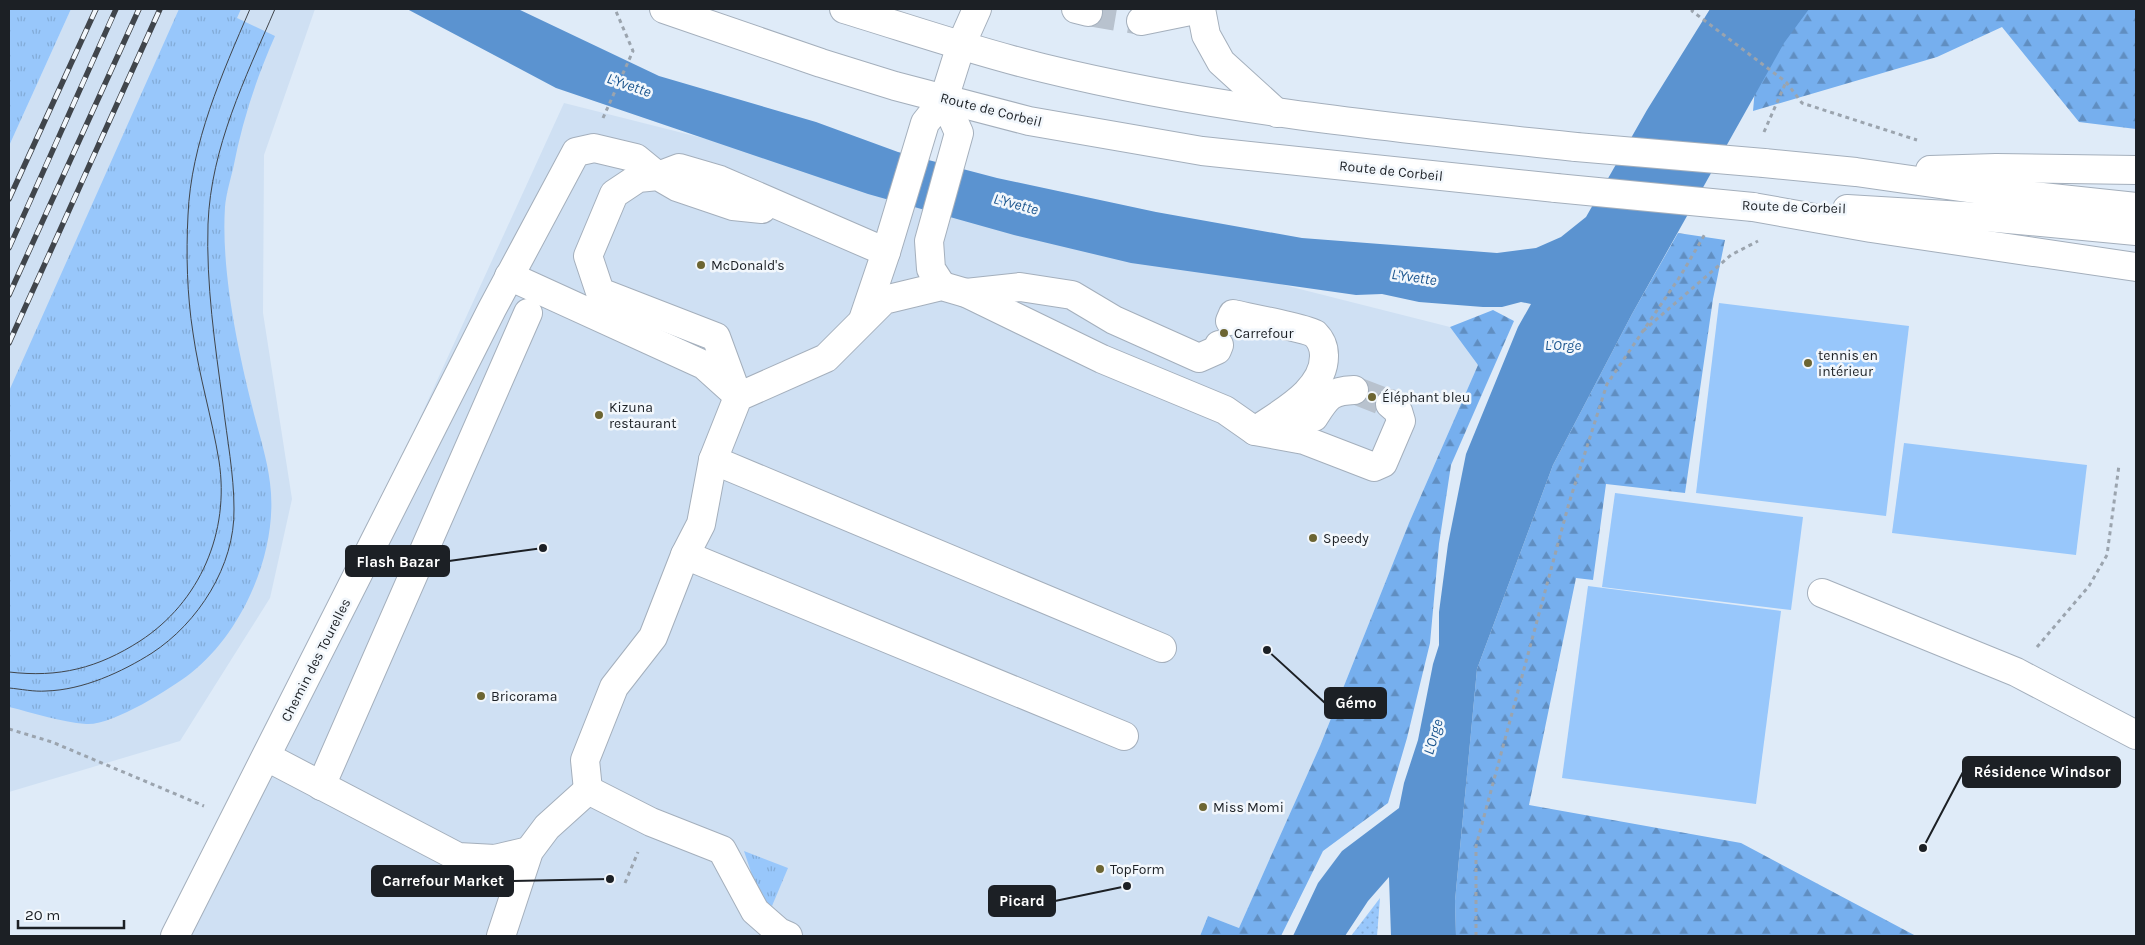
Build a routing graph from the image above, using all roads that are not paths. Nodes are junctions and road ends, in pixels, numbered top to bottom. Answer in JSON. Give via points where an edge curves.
{"nodes":[{"id":1,"x":664,"y":9,"type":"edge"},
{"id":2,"x":844,"y":9,"type":"edge"},
{"id":3,"x":977,"y":9,"type":"edge"},
{"id":4,"x":1201,"y":9,"type":"edge"},
{"id":5,"x":1141,"y":21,"type":"tunnel mouth"},
{"id":6,"x":961,"y":45,"type":"junction"},
{"id":7,"x":944,"y":99,"type":"junction"},
{"id":8,"x":1277,"y":113,"type":"junction"},
{"id":9,"x":2136,"y":170,"type":"edge"},
{"id":10,"x":1856,"y":172,"type":"junction"},
{"id":11,"x":658,"y":176,"type":"junction"},
{"id":12,"x":1754,"y":206,"type":"junction"},
{"id":13,"x":2136,"y":207,"type":"edge"},
{"id":14,"x":2136,"y":231,"type":"edge"},
{"id":15,"x":890,"y":241,"type":"junction"},
{"id":16,"x":2136,"y":267,"type":"edge"},
{"id":17,"x":509,"y":276,"type":"junction"},
{"id":18,"x":954,"y":290,"type":"junction"},
{"id":19,"x":528,"y":313,"type":"dead end"},
{"id":20,"x":862,"y":323,"type":"junction"},
{"id":21,"x":1354,"y":390,"type":"tunnel mouth"},
{"id":22,"x":738,"y":397,"type":"junction"},
{"id":23,"x":1390,"y":404,"type":"tunnel mouth"},
{"id":24,"x":1255,"y":431,"type":"junction"},
{"id":25,"x":713,"y":460,"type":"junction"},
{"id":26,"x":686,"y":555,"type":"junction"},
{"id":27,"x":1822,"y":593,"type":"dead end"},
{"id":28,"x":1162,"y":648,"type":"dead end"},
{"id":29,"x":2136,"y":735,"type":"edge"},
{"id":30,"x":1124,"y":736,"type":"dead end"},
{"id":31,"x":267,"y":758,"type":"junction"},
{"id":32,"x":321,"y":786,"type":"junction"},
{"id":33,"x":588,"y":790,"type":"junction"},
{"id":34,"x":529,"y":851,"type":"junction"},
{"id":35,"x":175,"y":936,"type":"edge"},
{"id":36,"x":501,"y":936,"type":"edge"},
{"id":37,"x":788,"y":936,"type":"edge"}],
"edges":[{"from":1,"to":7,"type":"main road","name":"Route de Corbeil","via":[[821,64]]},
{"from":2,"to":6,"type":"main road"},
{"from":3,"to":6,"type":"main road"},
{"from":4,"to":5,"type":"main road"},
{"from":4,"to":8,"type":"main road","via":[[1206,35],[1221,62]]},
{"from":6,"to":7,"type":"main road"},
{"from":6,"to":8,"type":"main road","via":[[1061,72]]},
{"from":7,"to":12,"type":"main road","name":"Route de Corbeil","bridge":true,"via":[[1029,121],[1202,152]]},
{"from":7,"to":15,"type":"main road","via":[[924,123]]},
{"from":7,"to":18,"type":"main road","via":[[959,133],[929,241],[931,269]]},
{"from":8,"to":10,"type":"main road","bridge":true,"via":[[1576,147]]},
{"from":9,"to":10,"type":"main road","via":[[1996,168]]},
{"from":10,"to":13,"type":"main road","via":[[1995,192]]},
{"from":11,"to":15,"type":"main road","via":[[679,168],[720,180],[788,211]]},
{"from":11,"to":17,"type":"main road","name":"Chemin des Tourelles","via":[[636,158],[594,148],[576,152]]},
{"from":11,"to":22,"type":"main road","via":[[638,178],[614,194],[588,256],[600,292],[716,337]]},
{"from":12,"to":14,"type":"main road","name":"Route de Corbeil","via":[[1872,209]]},
{"from":12,"to":16,"type":"main road","via":[[1871,228]]},
{"from":15,"to":20,"type":"main road"},
{"from":17,"to":22,"type":"main road","via":[[704,365]]},
{"from":17,"to":31,"type":"main road","name":"Chemin des Tourelles"},
{"from":18,"to":20,"type":"main road","via":[[884,300]]},
{"from":18,"to":24,"type":"main road","via":[[1102,359],[1225,410]]},
{"from":18,"to":24,"type":"main road","via":[[1020,288],[1072,295],[1114,320],[1199,358],[1217,350],[1233,314],[1314,333],[1323,344],[1320,374],[1309,391]]},
{"from":19,"to":32,"type":"main road"},
{"from":20,"to":22,"type":"main road","via":[[826,358]]},
{"from":21,"to":24,"type":"main road","via":[[1336,391],[1325,400],[1314,417]]},
{"from":22,"to":25,"type":"main road"},
{"from":23,"to":24,"type":"main road","via":[[1398,411],[1401,421],[1383,463],[1374,467],[1304,440]]},
{"from":25,"to":26,"type":"main road","via":[[701,524]]},
{"from":25,"to":28,"type":"main road"},
{"from":26,"to":30,"type":"main road"},
{"from":26,"to":33,"type":"main road","via":[[653,637],[614,687],[585,760]]},
{"from":27,"to":29,"type":"main road","via":[[2016,672]]},
{"from":31,"to":32,"type":"main road"},
{"from":31,"to":35,"type":"main road","name":"Chemin des Tourelles"},
{"from":32,"to":34,"type":"main road","via":[[458,856],[496,860]]},
{"from":33,"to":34,"type":"main road","via":[[547,827]]},
{"from":33,"to":37,"type":"main road","via":[[651,822],[722,850],[755,911]]},
{"from":34,"to":36,"type":"main road"}]}
